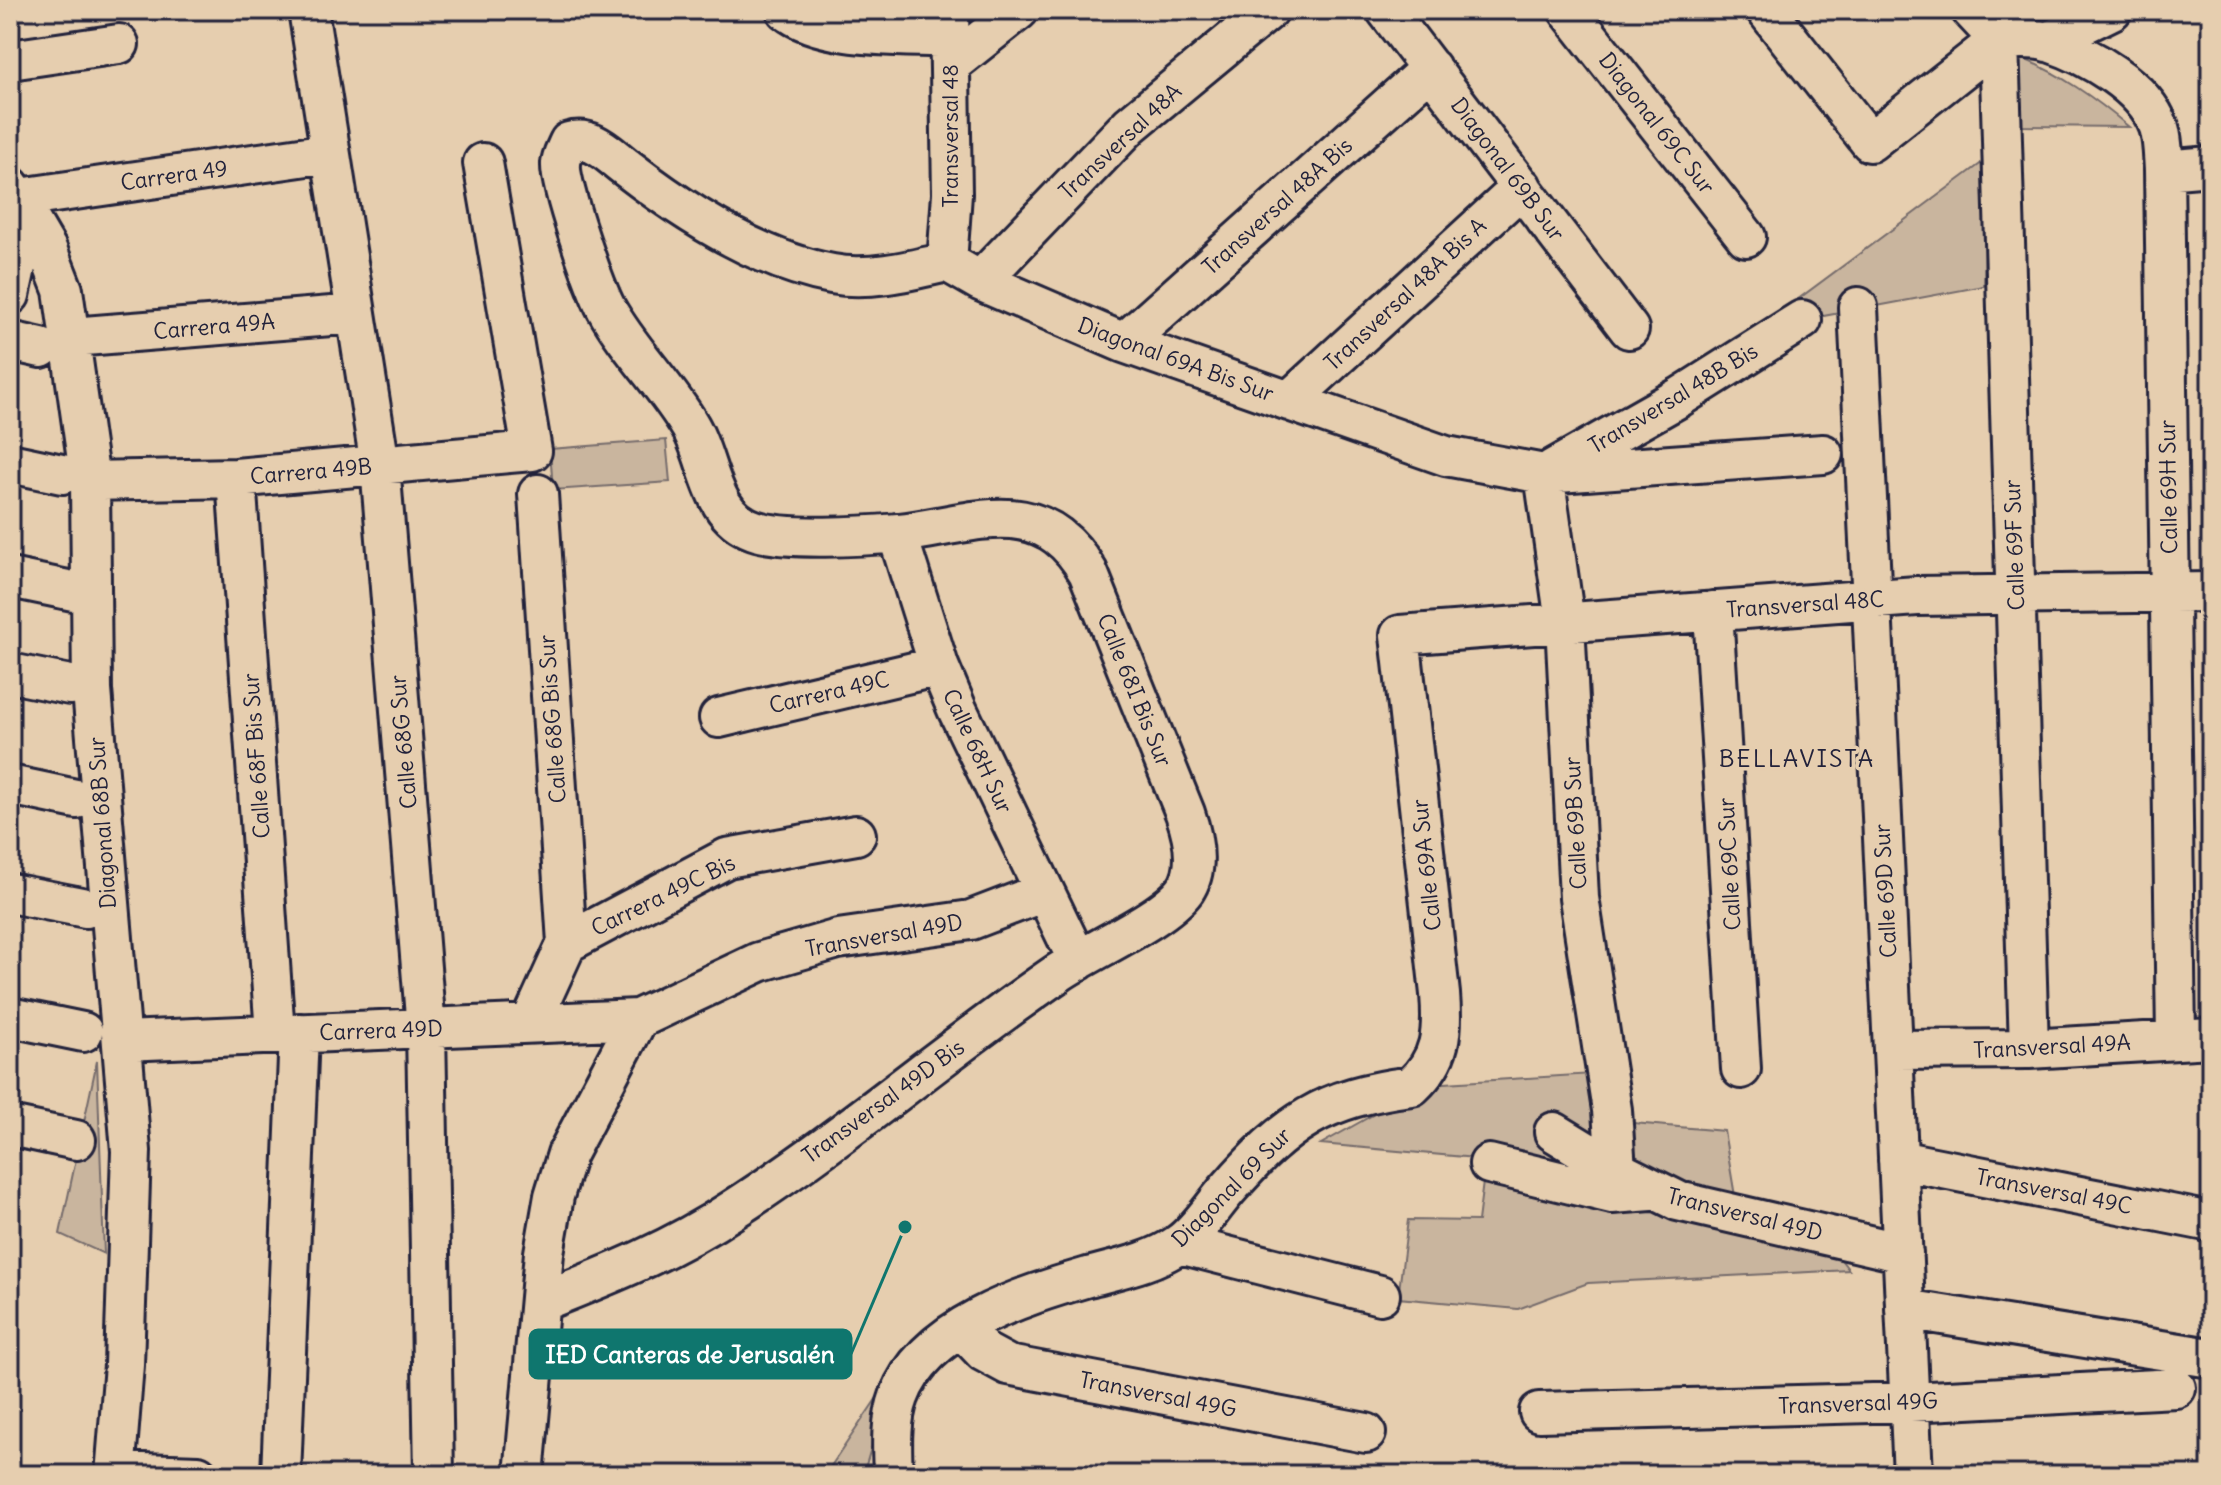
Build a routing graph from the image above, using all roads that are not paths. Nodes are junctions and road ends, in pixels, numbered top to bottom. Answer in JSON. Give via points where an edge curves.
{"nodes":[{"id":1,"x":786,"y":10,"type":"edge"},
{"id":2,"x":1019,"y":10,"type":"edge"},
{"id":3,"x":1269,"y":10,"type":"edge"},
{"id":4,"x":1386,"y":10,"type":"edge"},
{"id":5,"x":1568,"y":10,"type":"edge"},
{"id":6,"x":1766,"y":10,"type":"edge"},
{"id":7,"x":1971,"y":10,"type":"edge"},
{"id":8,"x":2112,"y":10,"type":"edge"},
{"id":9,"x":309,"y":16,"type":"dead end"},
{"id":10,"x":950,"y":37,"type":"edge"},
{"id":11,"x":1999,"y":40,"type":"junction"},
{"id":12,"x":2047,"y":42,"type":"junction"},
{"id":13,"x":119,"y":44,"type":"dead end"},
{"id":14,"x":10,"y":60,"type":"edge"},
{"id":15,"x":1431,"y":68,"type":"junction"},
{"id":16,"x":328,"y":153,"type":"junction"},
{"id":17,"x":483,"y":163,"type":"dead end"},
{"id":18,"x":2211,"y":166,"type":"edge"},
{"id":19,"x":2164,"y":170,"type":"junction"},
{"id":20,"x":1522,"y":187,"type":"junction"},
{"id":21,"x":15,"y":192,"type":"edge"},
{"id":22,"x":1746,"y":237,"type":"dead end"},
{"id":23,"x":15,"y":243,"type":"edge"},
{"id":24,"x":947,"y":262,"type":"junction"},
{"id":25,"x":980,"y":281,"type":"junction"},
{"id":26,"x":10,"y":295,"type":"edge"},
{"id":27,"x":1858,"y":307,"type":"dead end"},
{"id":28,"x":356,"y":314,"type":"junction"},
{"id":29,"x":1802,"y":320,"type":"dead end"},
{"id":30,"x":1629,"y":329,"type":"dead end"},
{"id":31,"x":41,"y":342,"type":"edge"},
{"id":32,"x":1124,"y":343,"type":"junction"},
{"id":33,"x":1289,"y":401,"type":"junction"},
{"id":34,"x":1823,"y":454,"type":"dead end"},
{"id":35,"x":10,"y":463,"type":"edge"},
{"id":36,"x":380,"y":465,"type":"junction"},
{"id":37,"x":1544,"y":474,"type":"junction"},
{"id":38,"x":76,"y":478,"type":"junction"},
{"id":39,"x":236,"y":478,"type":"junction"},
{"id":40,"x":538,"y":494,"type":"dead end"},
{"id":41,"x":897,"y":533,"type":"junction"},
{"id":42,"x":10,"y":578,"type":"edge"},
{"id":43,"x":73,"y":591,"type":"dead end"},
{"id":44,"x":2170,"y":592,"type":"junction"},
{"id":45,"x":2211,"y":592,"type":"edge"},
{"id":46,"x":2016,"y":595,"type":"junction"},
{"id":47,"x":1872,"y":599,"type":"junction"},
{"id":48,"x":1713,"y":611,"type":"junction"},
{"id":49,"x":1565,"y":622,"type":"junction"},
{"id":50,"x":1400,"y":635,"type":"joint"},
{"id":51,"x":939,"y":666,"type":"junction"},
{"id":52,"x":10,"y":673,"type":"edge"},
{"id":53,"x":70,"y":685,"type":"dead end"},
{"id":54,"x":719,"y":718,"type":"dead end"},
{"id":55,"x":10,"y":785,"type":"edge"},
{"id":56,"x":76,"y":799,"type":"dead end"},
{"id":57,"x":856,"y":835,"type":"dead end"},
{"id":58,"x":1193,"y":864,"type":"joint"},
{"id":59,"x":1044,"y":892,"type":"junction"},
{"id":60,"x":10,"y":893,"type":"edge"},
{"id":61,"x":86,"y":908,"type":"dead end"},
{"id":62,"x":567,"y":943,"type":"junction"},
{"id":63,"x":1078,"y":961,"type":"junction"},
{"id":64,"x":10,"y":1017,"type":"edge"},
{"id":65,"x":638,"y":1019,"type":"junction"},
{"id":66,"x":531,"y":1022,"type":"junction"},
{"id":67,"x":426,"y":1029,"type":"junction"},
{"id":68,"x":83,"y":1032,"type":"dead end"},
{"id":69,"x":287,"y":1034,"type":"junction"},
{"id":70,"x":2194,"y":1038,"type":"edge"},
{"id":71,"x":124,"y":1041,"type":"junction"},
{"id":72,"x":2029,"y":1049,"type":"junction"},
{"id":73,"x":1893,"y":1050,"type":"junction"},
{"id":74,"x":1741,"y":1069,"type":"dead end"},
{"id":75,"x":1412,"y":1086,"type":"joint"},
{"id":76,"x":10,"y":1126,"type":"edge"},
{"id":77,"x":1554,"y":1132,"type":"dead end"},
{"id":78,"x":76,"y":1140,"type":"dead end"},
{"id":79,"x":1898,"y":1160,"type":"junction"},
{"id":80,"x":1489,"y":1164,"type":"dead end"},
{"id":81,"x":1616,"y":1170,"type":"junction"},
{"id":82,"x":1657,"y":1191,"type":"junction"},
{"id":83,"x":2211,"y":1222,"type":"edge"},
{"id":84,"x":1180,"y":1244,"type":"junction"},
{"id":85,"x":1903,"y":1253,"type":"junction"},
{"id":86,"x":1380,"y":1295,"type":"dead end"},
{"id":87,"x":543,"y":1301,"type":"junction"},
{"id":88,"x":1905,"y":1309,"type":"junction"},
{"id":89,"x":962,"y":1329,"type":"junction"},
{"id":90,"x":2211,"y":1358,"type":"edge"},
{"id":91,"x":2176,"y":1388,"type":"dead end"},
{"id":92,"x":1910,"y":1402,"type":"junction"},
{"id":93,"x":1539,"y":1412,"type":"dead end"},
{"id":94,"x":1366,"y":1433,"type":"dead end"},
{"id":95,"x":115,"y":1474,"type":"edge"},
{"id":96,"x":198,"y":1475,"type":"edge"},
{"id":97,"x":281,"y":1475,"type":"edge"},
{"id":98,"x":434,"y":1475,"type":"edge"},
{"id":99,"x":524,"y":1475,"type":"edge"},
{"id":100,"x":893,"y":1475,"type":"edge"},
{"id":101,"x":1913,"y":1475,"type":"edge"}],
"edges":[{"from":1,"to":10,"type":"street","via":[[797,19],[841,31]]},
{"from":2,"to":10,"type":"street"},
{"from":3,"to":25,"type":"street","name":"Transversal 48A","via":[[1130,125]]},
{"from":4,"to":15,"type":"street","name":"Diagonal 69B Sur"},
{"from":5,"to":22,"type":"street","name":"Diagonal 69C Sur"},
{"from":6,"to":11,"type":"street","via":[[1870,142]]},
{"from":7,"to":11,"type":"street"},
{"from":8,"to":12,"type":"street"},
{"from":9,"to":16,"type":"street","name":"Calle 68G Sur"},
{"from":10,"to":24,"type":"street","name":"Transversal 48","via":[[952,194]]},
{"from":11,"to":12,"type":"street","name":"Calle 69H Sur"},
{"from":11,"to":46,"type":"street","name":"Calle 69F Sur"},
{"from":12,"to":19,"type":"street","name":"Calle 69H Sur","via":[[2118,79],[2147,105],[2159,127]]},
{"from":13,"to":14,"type":"street"},
{"from":15,"to":20,"type":"street","name":"Diagonal 69B Sur"},
{"from":15,"to":32,"type":"street","name":"Transversal 48A Bis"},
{"from":16,"to":21,"type":"street","name":"Carrera 49"},
{"from":16,"to":28,"type":"street","name":"Calle 68G Sur"},
{"from":17,"to":36,"type":"street","name":"Carrera 49B","via":[[532,451]]},
{"from":18,"to":19,"type":"street"},
{"from":19,"to":44,"type":"street","name":"Calle 69H Sur"},
{"from":20,"to":30,"type":"street","name":"Diagonal 69B Sur"},
{"from":20,"to":33,"type":"street","name":"Transversal 48A Bis A"},
{"from":21,"to":31,"type":"street","name":"Diagonal 68B Sur","via":[[63,290]]},
{"from":23,"to":26,"type":"street"},
{"from":24,"to":25,"type":"street","name":"Diagonal 69A Bis Sur"},
{"from":24,"to":41,"type":"street","via":[[898,273],[833,275],[747,245],[674,204],[591,141],[569,142],[560,168],[605,307],[692,428],[710,483],[730,516],[752,530],[777,535]]},
{"from":25,"to":32,"type":"street","name":"Diagonal 69A Bis Sur"},
{"from":27,"to":47,"type":"street","name":"Calle 69D Sur"},
{"from":28,"to":31,"type":"street","name":"Carrera 49A"},
{"from":28,"to":36,"type":"street","name":"Calle 68G Sur"},
{"from":29,"to":37,"type":"street","name":"Transversal 48B Bis"},
{"from":31,"to":38,"type":"street","name":"Diagonal 68B Sur"},
{"from":32,"to":33,"type":"street","name":"Diagonal 69A Bis Sur"},
{"from":33,"to":37,"type":"street","name":"Diagonal 69A Bis Sur","via":[[1446,456]]},
{"from":34,"to":37,"type":"street","name":"Diagonal 69A Bis Sur"},
{"from":35,"to":38,"type":"street","name":"Carrera 49B"},
{"from":36,"to":39,"type":"street","name":"Carrera 49B"},
{"from":36,"to":67,"type":"street","name":"Calle 68G Sur"},
{"from":37,"to":49,"type":"street","name":"Calle 69B Sur"},
{"from":38,"to":39,"type":"street","name":"Carrera 49B"},
{"from":38,"to":71,"type":"street","name":"Diagonal 68B Sur","via":[[108,912]]},
{"from":39,"to":69,"type":"street","name":"Calle 68F Bis Sur"},
{"from":40,"to":62,"type":"street","name":"Calle 68G Bis Sur"},
{"from":41,"to":51,"type":"street","name":"Calle 68H Sur"},
{"from":41,"to":58,"type":"street","name":"Calle 68I Bis Sur","via":[[1000,517],[1049,529],[1066,542],[1088,572],[1185,813],[1193,835]]},
{"from":42,"to":43,"type":"street"},
{"from":44,"to":45,"type":"street","name":"Transversal 48C"},
{"from":44,"to":46,"type":"street","name":"Transversal 48C"},
{"from":44,"to":70,"type":"street","name":"Calle 69H Sur"},
{"from":46,"to":47,"type":"street","name":"Transversal 48C"},
{"from":46,"to":72,"type":"street","name":"Calle 69F Sur"},
{"from":47,"to":48,"type":"street","name":"Transversal 48C"},
{"from":47,"to":73,"type":"street","name":"Calle 69D Sur"},
{"from":48,"to":49,"type":"street","name":"Transversal 48C"},
{"from":48,"to":74,"type":"street","name":"Calle 69C Sur"},
{"from":49,"to":50,"type":"street","name":"Transversal 48C"},
{"from":49,"to":81,"type":"street","name":"Calle 69B Sur","via":[[1579,898],[1612,1110]]},
{"from":50,"to":75,"type":"street","name":"Calle 69A Sur","via":[[1443,1032],[1437,1056]]},
{"from":51,"to":54,"type":"street","name":"Carrera 49C"},
{"from":51,"to":59,"type":"street","name":"Calle 68H Sur"},
{"from":52,"to":53,"type":"street"},
{"from":55,"to":56,"type":"street"},
{"from":57,"to":62,"type":"street","name":"Carrera 49C Bis","via":[[727,858]]},
{"from":58,"to":63,"type":"street","name":"Transversal 49D Bis","via":[[1186,889],[1164,908]]},
{"from":59,"to":63,"type":"street","name":"Calle 68H Sur"},
{"from":59,"to":65,"type":"street","name":"Transversal 49D","via":[[971,920],[838,939],[759,962]]},
{"from":60,"to":61,"type":"street"},
{"from":62,"to":66,"type":"street"},
{"from":63,"to":87,"type":"street","name":"Transversal 49D Bis","via":[[735,1209],[632,1267]]},
{"from":64,"to":68,"type":"street"},
{"from":65,"to":66,"type":"street","name":"Carrera 49D"},
{"from":65,"to":87,"type":"street","via":[[567,1154],[551,1210]]},
{"from":66,"to":67,"type":"street","name":"Carrera 49D"},
{"from":67,"to":69,"type":"street","name":"Carrera 49D"},
{"from":67,"to":98,"type":"street","name":"Calle 68G Sur"},
{"from":69,"to":71,"type":"street","name":"Carrera 49D"},
{"from":69,"to":97,"type":"street","name":"Calle 68F Bis Sur"},
{"from":70,"to":72,"type":"street","name":"Transversal 49A"},
{"from":71,"to":95,"type":"street","name":"Diagonal 68B Sur","via":[[131,1151]]},
{"from":72,"to":73,"type":"street","name":"Transversal 49A"},
{"from":73,"to":79,"type":"street","name":"Calle 69D Sur"},
{"from":75,"to":84,"type":"street","name":"Diagonal 69 Sur","via":[[1362,1092],[1298,1122],[1263,1150]]},
{"from":76,"to":78,"type":"street"},
{"from":77,"to":81,"type":"street","name":"Transversal 49D"},
{"from":79,"to":83,"type":"street","name":"Transversal 49C"},
{"from":79,"to":85,"type":"street","name":"Calle 69D Sur"},
{"from":80,"to":82,"type":"street","via":[[1612,1194]]},
{"from":81,"to":82,"type":"street","name":"Transversal 49D"},
{"from":82,"to":85,"type":"street","name":"Transversal 49D","via":[[1678,1201]]},
{"from":84,"to":86,"type":"street"},
{"from":84,"to":89,"type":"street","name":"Diagonal 69 Sur","via":[[1142,1262],[994,1308]]},
{"from":85,"to":88,"type":"street","name":"Calle 69D Sur"},
{"from":87,"to":99,"type":"street"},
{"from":88,"to":90,"type":"street"},
{"from":88,"to":92,"type":"street","name":"Calle 69D Sur"},
{"from":89,"to":94,"type":"street","name":"Transversal 49G","via":[[984,1352],[1008,1365]]},
{"from":89,"to":100,"type":"street","via":[[927,1354],[899,1396],[892,1435]]},
{"from":91,"to":92,"type":"street","name":"Transversal 49G"},
{"from":92,"to":93,"type":"street","name":"Transversal 49G"},
{"from":92,"to":101,"type":"street","name":"Calle 69D Sur"},
{"from":95,"to":96,"type":"street"}]}
